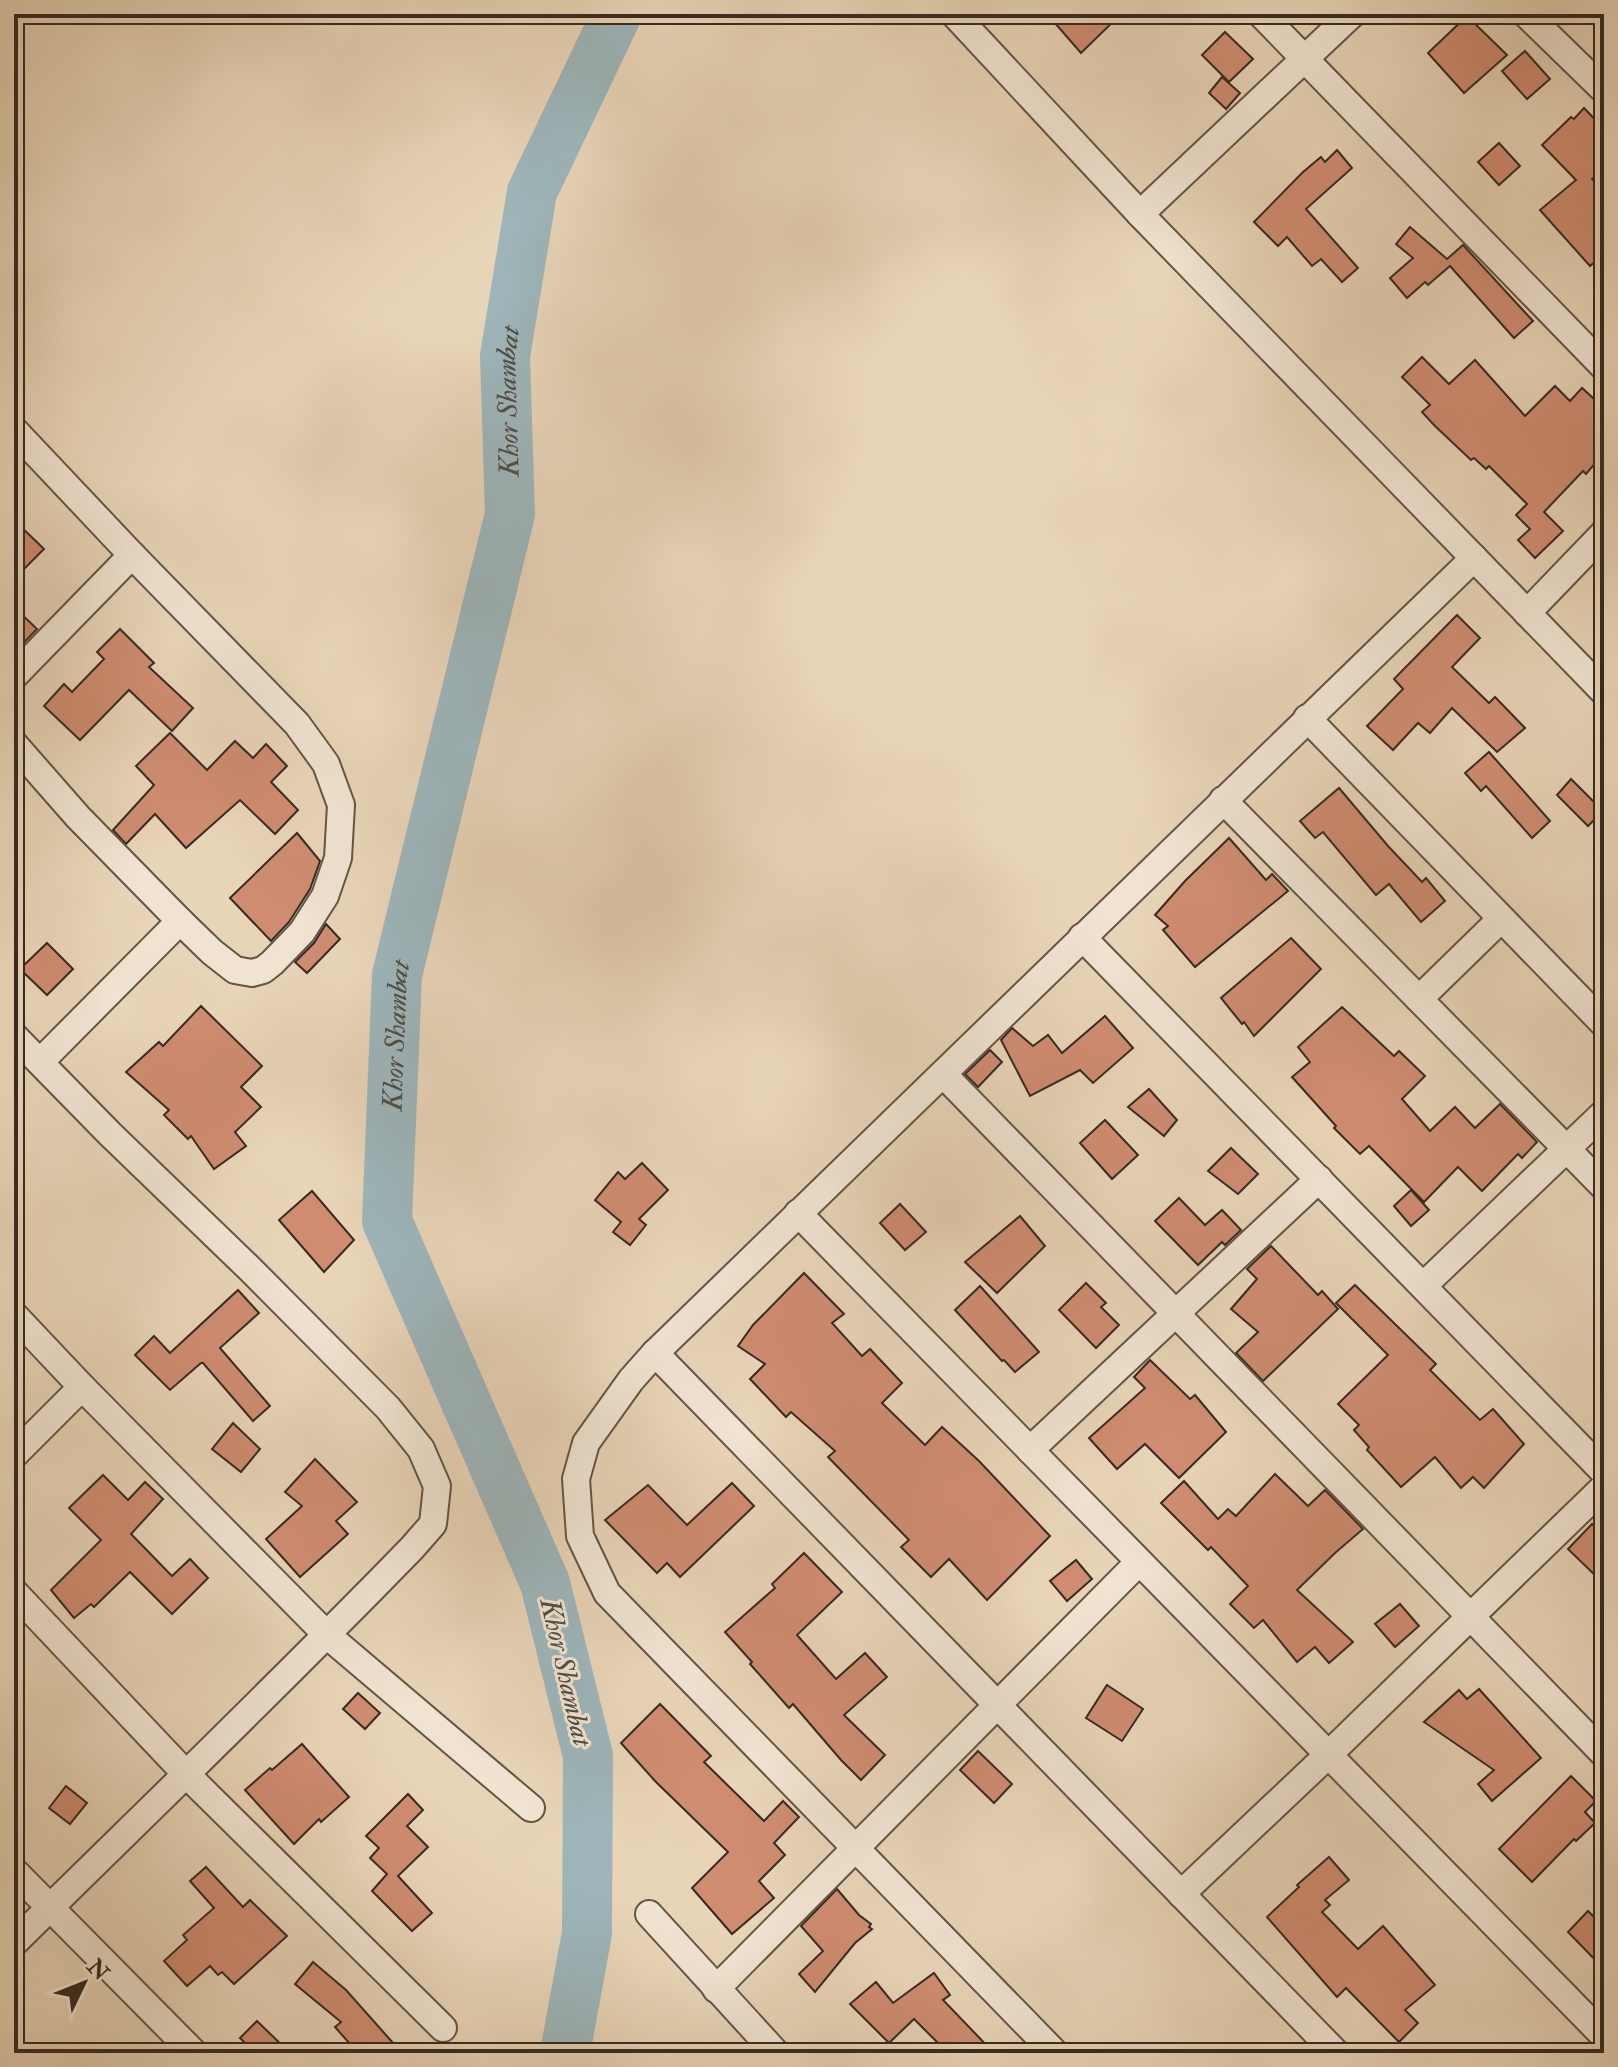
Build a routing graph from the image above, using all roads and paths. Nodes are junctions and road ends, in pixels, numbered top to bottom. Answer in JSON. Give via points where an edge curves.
{"nodes":[{"id":1,"x":954,"y":14,"type":"edge"},
{"id":2,"x":1261,"y":14,"type":"edge"},
{"id":3,"x":1352,"y":14,"type":"edge"},
{"id":4,"x":1526,"y":14,"type":"edge"},
{"id":5,"x":1304,"y":58,"type":"junction"},
{"id":6,"x":1604,"y":90,"type":"edge"},
{"id":7,"x":1140,"y":214,"type":"junction"},
{"id":8,"x":1604,"y":367,"type":"edge"},
{"id":9,"x":14,"y":430,"type":"edge"},
{"id":10,"x":1604,"y":533,"type":"edge"},
{"id":11,"x":132,"y":555,"type":"junction"},
{"id":12,"x":1474,"y":558,"type":"junction"},
{"id":13,"x":1527,"y":613,"type":"junction"},
{"id":14,"x":14,"y":676,"type":"edge"},
{"id":15,"x":1604,"y":692,"type":"edge"},
{"id":16,"x":1307,"y":718,"type":"junction"},
{"id":17,"x":14,"y":744,"type":"edge"},
{"id":18,"x":1223,"y":800,"type":"junction"},
{"id":19,"x":1501,"y":919,"type":"junction"},
{"id":20,"x":180,"y":921,"type":"junction"},
{"id":21,"x":1082,"y":937,"type":"junction"},
{"id":22,"x":1419,"y":999,"type":"junction"},
{"id":23,"x":1604,"y":1024,"type":"edge"},
{"id":24,"x":14,"y":1036,"type":"edge"},
{"id":25,"x":40,"y":1062,"type":"junction"},
{"id":26,"x":943,"y":1074,"type":"junction"},
{"id":27,"x":1604,"y":1113,"type":"edge"},
{"id":28,"x":1567,"y":1149,"type":"junction"},
{"id":29,"x":1319,"y":1179,"type":"junction"},
{"id":30,"x":1604,"y":1187,"type":"edge"},
{"id":31,"x":798,"y":1213,"type":"junction"},
{"id":32,"x":1423,"y":1286,"type":"junction"},
{"id":33,"x":1175,"y":1314,"type":"junction"},
{"id":34,"x":14,"y":1315,"type":"edge"},
{"id":35,"x":655,"y":1353,"type":"junction"},
{"id":36,"x":82,"y":1387,"type":"junction"},
{"id":37,"x":1030,"y":1450,"type":"junction"},
{"id":38,"x":14,"y":1455,"type":"edge"},
{"id":39,"x":1604,"y":1472,"type":"edge"},
{"id":40,"x":1604,"y":1487,"type":"edge"},
{"id":41,"x":1139,"y":1562,"type":"junction"},
{"id":42,"x":14,"y":1592,"type":"edge"},
{"id":43,"x":1470,"y":1617,"type":"junction"},
{"id":44,"x":327,"y":1635,"type":"junction"},
{"id":45,"x":997,"y":1704,"type":"junction"},
{"id":46,"x":1604,"y":1754,"type":"edge"},
{"id":47,"x":1328,"y":1755,"type":"junction"},
{"id":48,"x":186,"y":1774,"type":"junction"},
{"id":49,"x":531,"y":1808,"type":"dead end"},
{"id":50,"x":856,"y":1846,"type":"junction"},
{"id":51,"x":14,"y":1871,"type":"edge"},
{"id":52,"x":1181,"y":1894,"type":"junction"},
{"id":53,"x":50,"y":1908,"type":"junction"},
{"id":54,"x":649,"y":1914,"type":"dead end"},
{"id":55,"x":14,"y":1943,"type":"edge"},
{"id":56,"x":716,"y":1989,"type":"junction"},
{"id":57,"x":443,"y":2028,"type":"dead end"},
{"id":58,"x":1604,"y":2036,"type":"edge"},
{"id":59,"x":1333,"y":2052,"type":"edge"},
{"id":60,"x":194,"y":2053,"type":"edge"},
{"id":61,"x":776,"y":2053,"type":"edge"},
{"id":62,"x":1055,"y":2053,"type":"edge"}],
"edges":[{"from":1,"to":7,"type":"street"},
{"from":2,"to":5,"type":"street"},
{"from":3,"to":5,"type":"street"},
{"from":4,"to":6,"type":"street"},
{"from":5,"to":7,"type":"street"},
{"from":5,"to":8,"type":"street"},
{"from":7,"to":12,"type":"street"},
{"from":9,"to":11,"type":"street"},
{"from":10,"to":13,"type":"street"},
{"from":11,"to":14,"type":"street"},
{"from":11,"to":20,"type":"street","via":[[297,724],[326,764],[341,805],[338,858],[325,896],[302,932],[263,970],[235,970]]},
{"from":12,"to":13,"type":"street"},
{"from":12,"to":16,"type":"street"},
{"from":13,"to":15,"type":"street"},
{"from":16,"to":18,"type":"street"},
{"from":16,"to":19,"type":"street"},
{"from":17,"to":20,"type":"street"},
{"from":18,"to":21,"type":"street"},
{"from":18,"to":22,"type":"street"},
{"from":19,"to":22,"type":"street"},
{"from":19,"to":23,"type":"street"},
{"from":20,"to":25,"type":"street"},
{"from":21,"to":26,"type":"street"},
{"from":21,"to":29,"type":"street"},
{"from":22,"to":28,"type":"street"},
{"from":24,"to":25,"type":"street"},
{"from":25,"to":44,"type":"street","via":[[388,1408],[421,1449],[437,1486],[433,1524]]},
{"from":26,"to":31,"type":"street"},
{"from":26,"to":33,"type":"street"},
{"from":27,"to":28,"type":"street"},
{"from":28,"to":30,"type":"street"},
{"from":28,"to":32,"type":"street"},
{"from":29,"to":32,"type":"street"},
{"from":29,"to":33,"type":"street"},
{"from":31,"to":35,"type":"street"},
{"from":31,"to":37,"type":"street"},
{"from":32,"to":39,"type":"street"},
{"from":33,"to":37,"type":"street"},
{"from":33,"to":43,"type":"street"},
{"from":34,"to":36,"type":"street"},
{"from":35,"to":45,"type":"street"},
{"from":35,"to":50,"type":"street","via":[[586,1443],[576,1479],[580,1536],[607,1593]]},
{"from":36,"to":38,"type":"street"},
{"from":36,"to":44,"type":"street"},
{"from":37,"to":41,"type":"street"},
{"from":40,"to":43,"type":"street"},
{"from":41,"to":45,"type":"street"},
{"from":41,"to":47,"type":"street"},
{"from":42,"to":48,"type":"street"},
{"from":43,"to":46,"type":"street"},
{"from":43,"to":47,"type":"street"},
{"from":44,"to":48,"type":"street"},
{"from":44,"to":49,"type":"street"},
{"from":45,"to":50,"type":"street"},
{"from":45,"to":52,"type":"street"},
{"from":47,"to":52,"type":"street"},
{"from":47,"to":58,"type":"street"},
{"from":48,"to":53,"type":"street"},
{"from":48,"to":57,"type":"street"},
{"from":50,"to":56,"type":"street"},
{"from":50,"to":62,"type":"street"},
{"from":51,"to":53,"type":"street"},
{"from":52,"to":59,"type":"street"},
{"from":53,"to":55,"type":"street"},
{"from":53,"to":60,"type":"street"},
{"from":54,"to":56,"type":"street"},
{"from":56,"to":61,"type":"street"}]}
